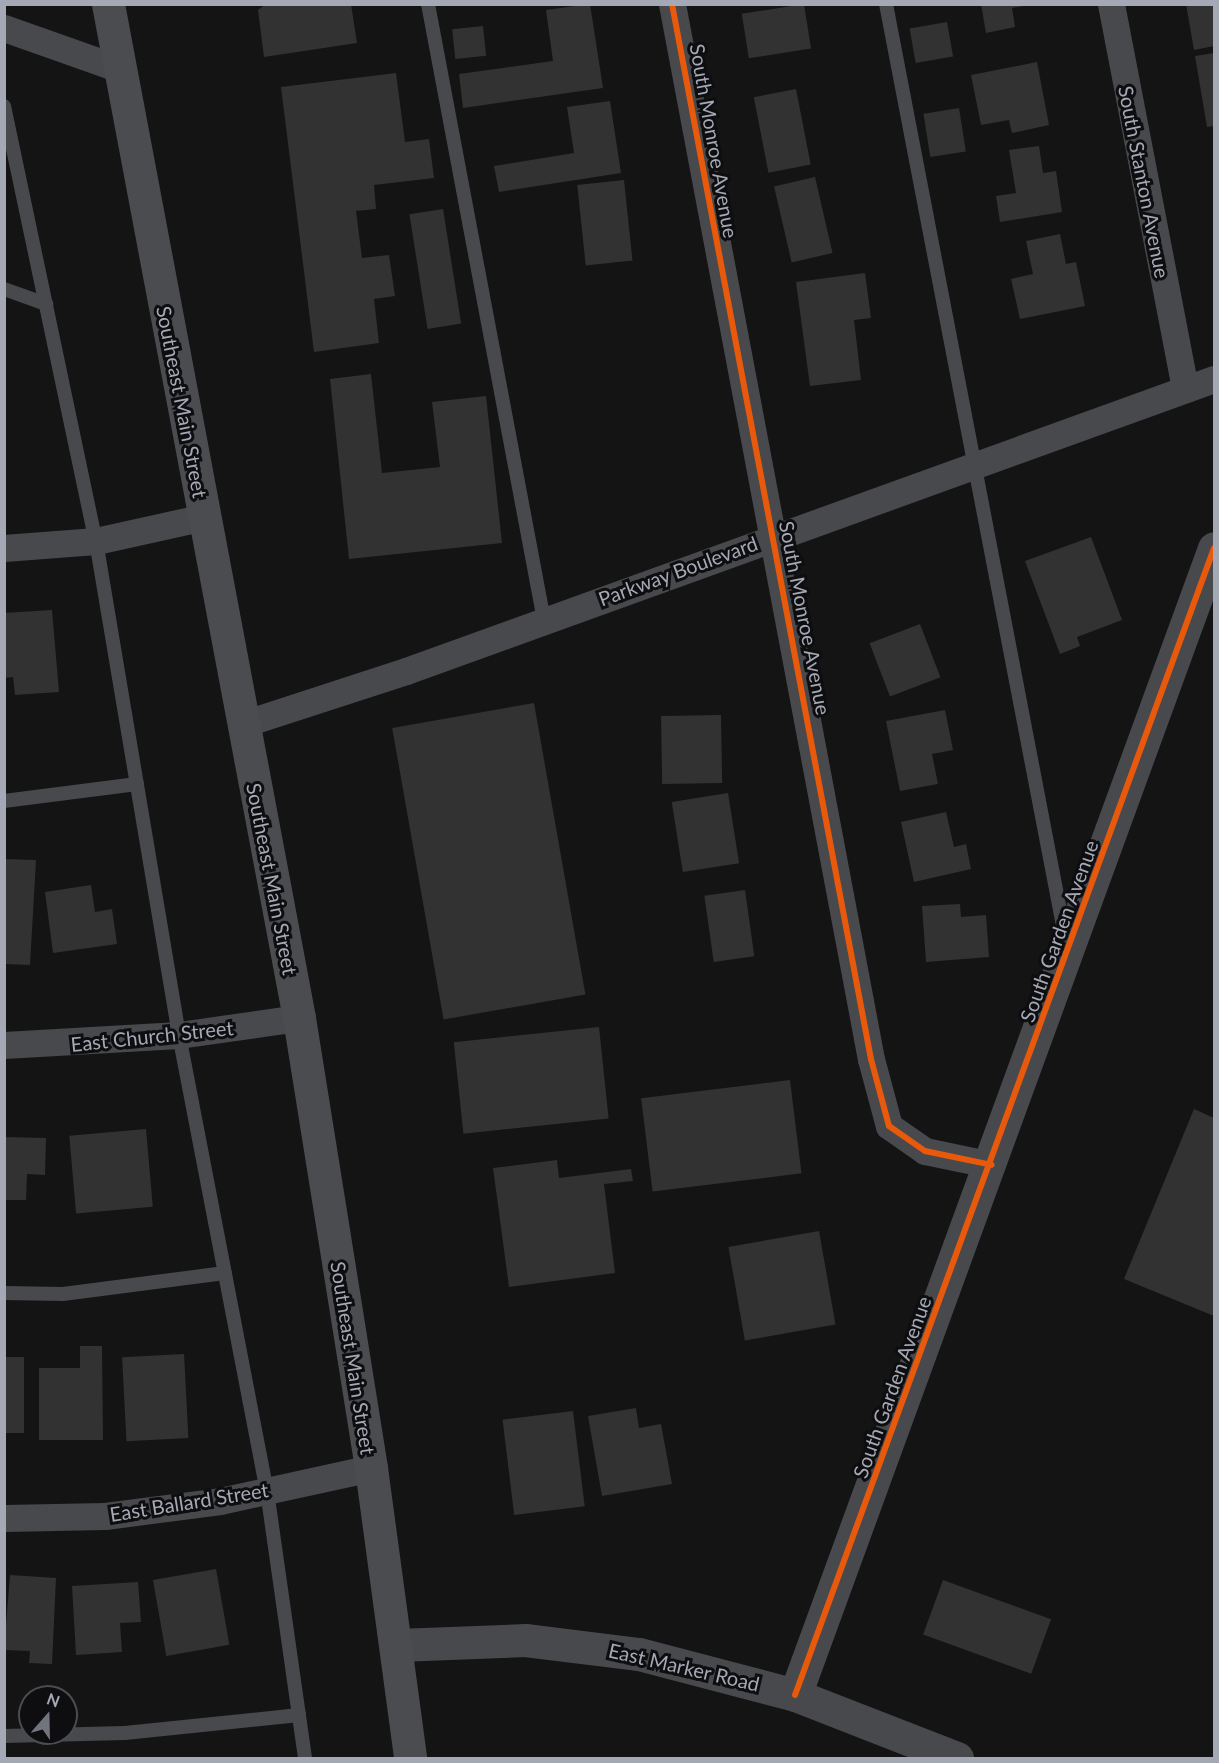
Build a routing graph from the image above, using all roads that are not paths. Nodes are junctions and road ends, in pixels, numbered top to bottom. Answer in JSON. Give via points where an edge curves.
{"nodes":[{"id":1,"x":108,"y":4,"type":"edge"},
{"id":2,"x":428,"y":4,"type":"edge"},
{"id":3,"x":672,"y":4,"type":"edge"},
{"id":4,"x":886,"y":4,"type":"edge"},
{"id":5,"x":1111,"y":4,"type":"edge"},
{"id":6,"x":4,"y":28,"type":"edge"},
{"id":7,"x":120,"y":69,"type":"junction"},
{"id":8,"x":4,"y":106,"type":"edge"},
{"id":9,"x":4,"y":289,"type":"edge"},
{"id":10,"x":46,"y":304,"type":"junction"},
{"id":11,"x":1215,"y":379,"type":"edge"},
{"id":12,"x":1185,"y":389,"type":"junction"},
{"id":13,"x":973,"y":464,"type":"junction"},
{"id":14,"x":204,"y":517,"type":"junction"},
{"id":15,"x":773,"y":536,"type":"junction"},
{"id":16,"x":96,"y":541,"type":"junction"},
{"id":17,"x":4,"y":548,"type":"edge"},
{"id":18,"x":1215,"y":548,"type":"edge"},
{"id":19,"x":544,"y":620,"type":"junction"},
{"id":20,"x":243,"y":724,"type":"junction"},
{"id":21,"x":137,"y":784,"type":"junction"},
{"id":22,"x":4,"y":801,"type":"edge"},
{"id":23,"x":1068,"y":953,"type":"junction"},
{"id":24,"x":298,"y":1018,"type":"junction"},
{"id":25,"x":179,"y":1035,"type":"junction"},
{"id":26,"x":4,"y":1045,"type":"edge"},
{"id":27,"x":992,"y":1165,"type":"junction"},
{"id":28,"x":225,"y":1274,"type":"junction"},
{"id":29,"x":4,"y":1293,"type":"edge"},
{"id":30,"x":371,"y":1468,"type":"junction"},
{"id":31,"x":267,"y":1491,"type":"junction"},
{"id":32,"x":4,"y":1518,"type":"edge"},
{"id":33,"x":398,"y":1645,"type":"junction"},
{"id":34,"x":795,"y":1695,"type":"junction"},
{"id":35,"x":298,"y":1715,"type":"junction"},
{"id":36,"x":4,"y":1736,"type":"edge"},
{"id":37,"x":304,"y":1758,"type":"edge"},
{"id":38,"x":410,"y":1758,"type":"edge"},
{"id":39,"x":957,"y":1758,"type":"edge"}],
"edges":[{"from":1,"to":7,"type":"main road","name":"Southeast Main Street"},
{"from":2,"to":19,"type":"lane"},
{"from":3,"to":15,"type":"street","name":"South Monroe Avenue"},
{"from":4,"to":13,"type":"lane"},
{"from":5,"to":12,"type":"street","name":"South Stanton Avenue"},
{"from":6,"to":7,"type":"street"},
{"from":7,"to":14,"type":"main road","name":"Southeast Main Street"},
{"from":8,"to":10,"type":"lane"},
{"from":9,"to":10,"type":"lane"},
{"from":10,"to":16,"type":"lane"},
{"from":11,"to":12,"type":"street","name":"Parkway Boulevard"},
{"from":12,"to":13,"type":"street","name":"Parkway Boulevard"},
{"from":13,"to":15,"type":"street","name":"Parkway Boulevard"},
{"from":13,"to":23,"type":"lane"},
{"from":14,"to":16,"type":"street"},
{"from":14,"to":20,"type":"main road","name":"Southeast Main Street"},
{"from":15,"to":19,"type":"street","name":"Parkway Boulevard"},
{"from":15,"to":27,"type":"street","name":"South Monroe Avenue","via":[[871,1059],[889,1126],[926,1151]]},
{"from":16,"to":17,"type":"street"},
{"from":16,"to":21,"type":"lane"},
{"from":18,"to":23,"type":"street","name":"South Garden Avenue"},
{"from":19,"to":20,"type":"street","name":"Parkway Boulevard"},
{"from":20,"to":24,"type":"main road","name":"Southeast Main Street"},
{"from":21,"to":22,"type":"lane"},
{"from":21,"to":25,"type":"lane"},
{"from":23,"to":27,"type":"street","name":"South Garden Avenue"},
{"from":24,"to":25,"type":"street","name":"East Church Street"},
{"from":24,"to":30,"type":"main road","name":"Southeast Main Street"},
{"from":25,"to":26,"type":"street","name":"East Church Street"},
{"from":25,"to":28,"type":"lane"},
{"from":27,"to":34,"type":"street","name":"South Garden Avenue"},
{"from":28,"to":29,"type":"lane","via":[[63,1294]]},
{"from":28,"to":31,"type":"lane"},
{"from":30,"to":31,"type":"street","name":"East Ballard Street"},
{"from":30,"to":33,"type":"main road","name":"Southeast Main Street"},
{"from":31,"to":32,"type":"street","name":"East Ballard Street","via":[[105,1516]]},
{"from":31,"to":35,"type":"lane"},
{"from":33,"to":34,"type":"street","name":"East Marker Road","via":[[525,1640],[581,1644]]},
{"from":33,"to":38,"type":"main road","name":"Southeast Main Street"},
{"from":34,"to":39,"type":"street","name":"East Marker Road"},
{"from":35,"to":36,"type":"lane","via":[[125,1732]]},
{"from":35,"to":37,"type":"lane"}]}
